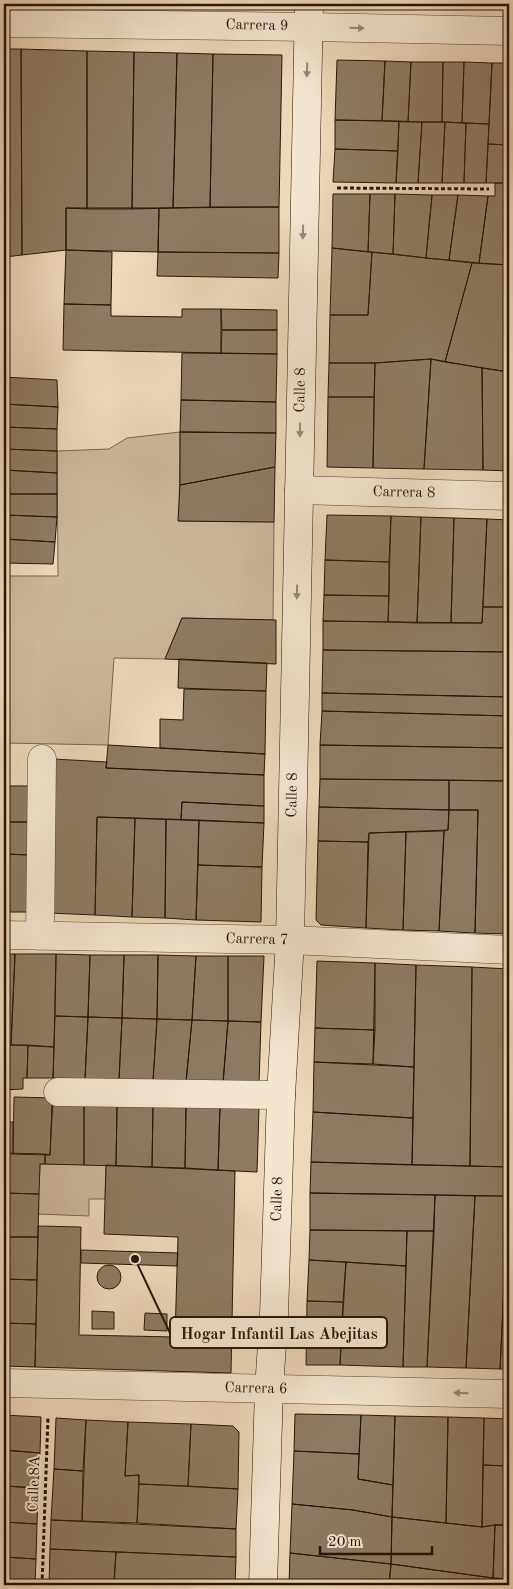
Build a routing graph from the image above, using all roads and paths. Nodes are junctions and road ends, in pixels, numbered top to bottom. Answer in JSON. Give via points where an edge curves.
{"nodes":[{"id":1,"x":60,"y":14,"type":"edge"},
{"id":2,"x":308,"y":15,"type":"edge"},
{"id":3,"x":4,"y":23,"type":"edge"},
{"id":4,"x":509,"y":31,"type":"edge"},
{"id":5,"x":304,"y":188,"type":"junction"},
{"id":6,"x":489,"y":190,"type":"dead end"},
{"id":7,"x":299,"y":490,"type":"junction"},
{"id":8,"x":509,"y":496,"type":"edge"},
{"id":9,"x":42,"y":759,"type":"dead end"},
{"id":10,"x":4,"y":935,"type":"edge"},
{"id":11,"x":40,"y":936,"type":"junction"},
{"id":12,"x":290,"y":940,"type":"junction"},
{"id":13,"x":509,"y":950,"type":"edge"},
{"id":14,"x":58,"y":1092,"type":"dead end"},
{"id":15,"x":281,"y":1095,"type":"junction"},
{"id":16,"x":4,"y":1383,"type":"edge"},
{"id":17,"x":50,"y":1384,"type":"junction"},
{"id":18,"x":269,"y":1389,"type":"junction"},
{"id":19,"x":509,"y":1394,"type":"edge"},
{"id":20,"x":42,"y":1585,"type":"edge"},
{"id":21,"x":263,"y":1585,"type":"edge"}],
"edges":[{"from":1,"to":2,"type":"street","name":"Carrera 9"},
{"from":1,"to":3,"type":"street","name":"Carrera 9"},
{"from":2,"to":4,"type":"street","name":"Carrera 9","one_way":true},
{"from":2,"to":5,"type":"street","name":"Calle 8","one_way":true},
{"from":5,"to":6,"type":"path"},
{"from":5,"to":7,"type":"street","name":"Calle 8","one_way":true},
{"from":7,"to":8,"type":"street","name":"Carrera 8"},
{"from":7,"to":12,"type":"street","name":"Calle 8","one_way":true},
{"from":9,"to":11,"type":"street"},
{"from":10,"to":11,"type":"street","name":"Carrera 7"},
{"from":11,"to":12,"type":"street","name":"Carrera 7"},
{"from":12,"to":13,"type":"street","name":"Carrera 7"},
{"from":12,"to":15,"type":"street","name":"Calle 8"},
{"from":14,"to":15,"type":"street"},
{"from":15,"to":18,"type":"street","name":"Calle 8"},
{"from":16,"to":17,"type":"street","name":"Carrera 6"},
{"from":17,"to":18,"type":"street","name":"Carrera 6"},
{"from":17,"to":20,"type":"path","name":"Calle 8A"},
{"from":19,"to":18,"type":"street","name":"Carrera 6","one_way":true},
{"from":18,"to":21,"type":"street","name":"Calle 8"}]}
